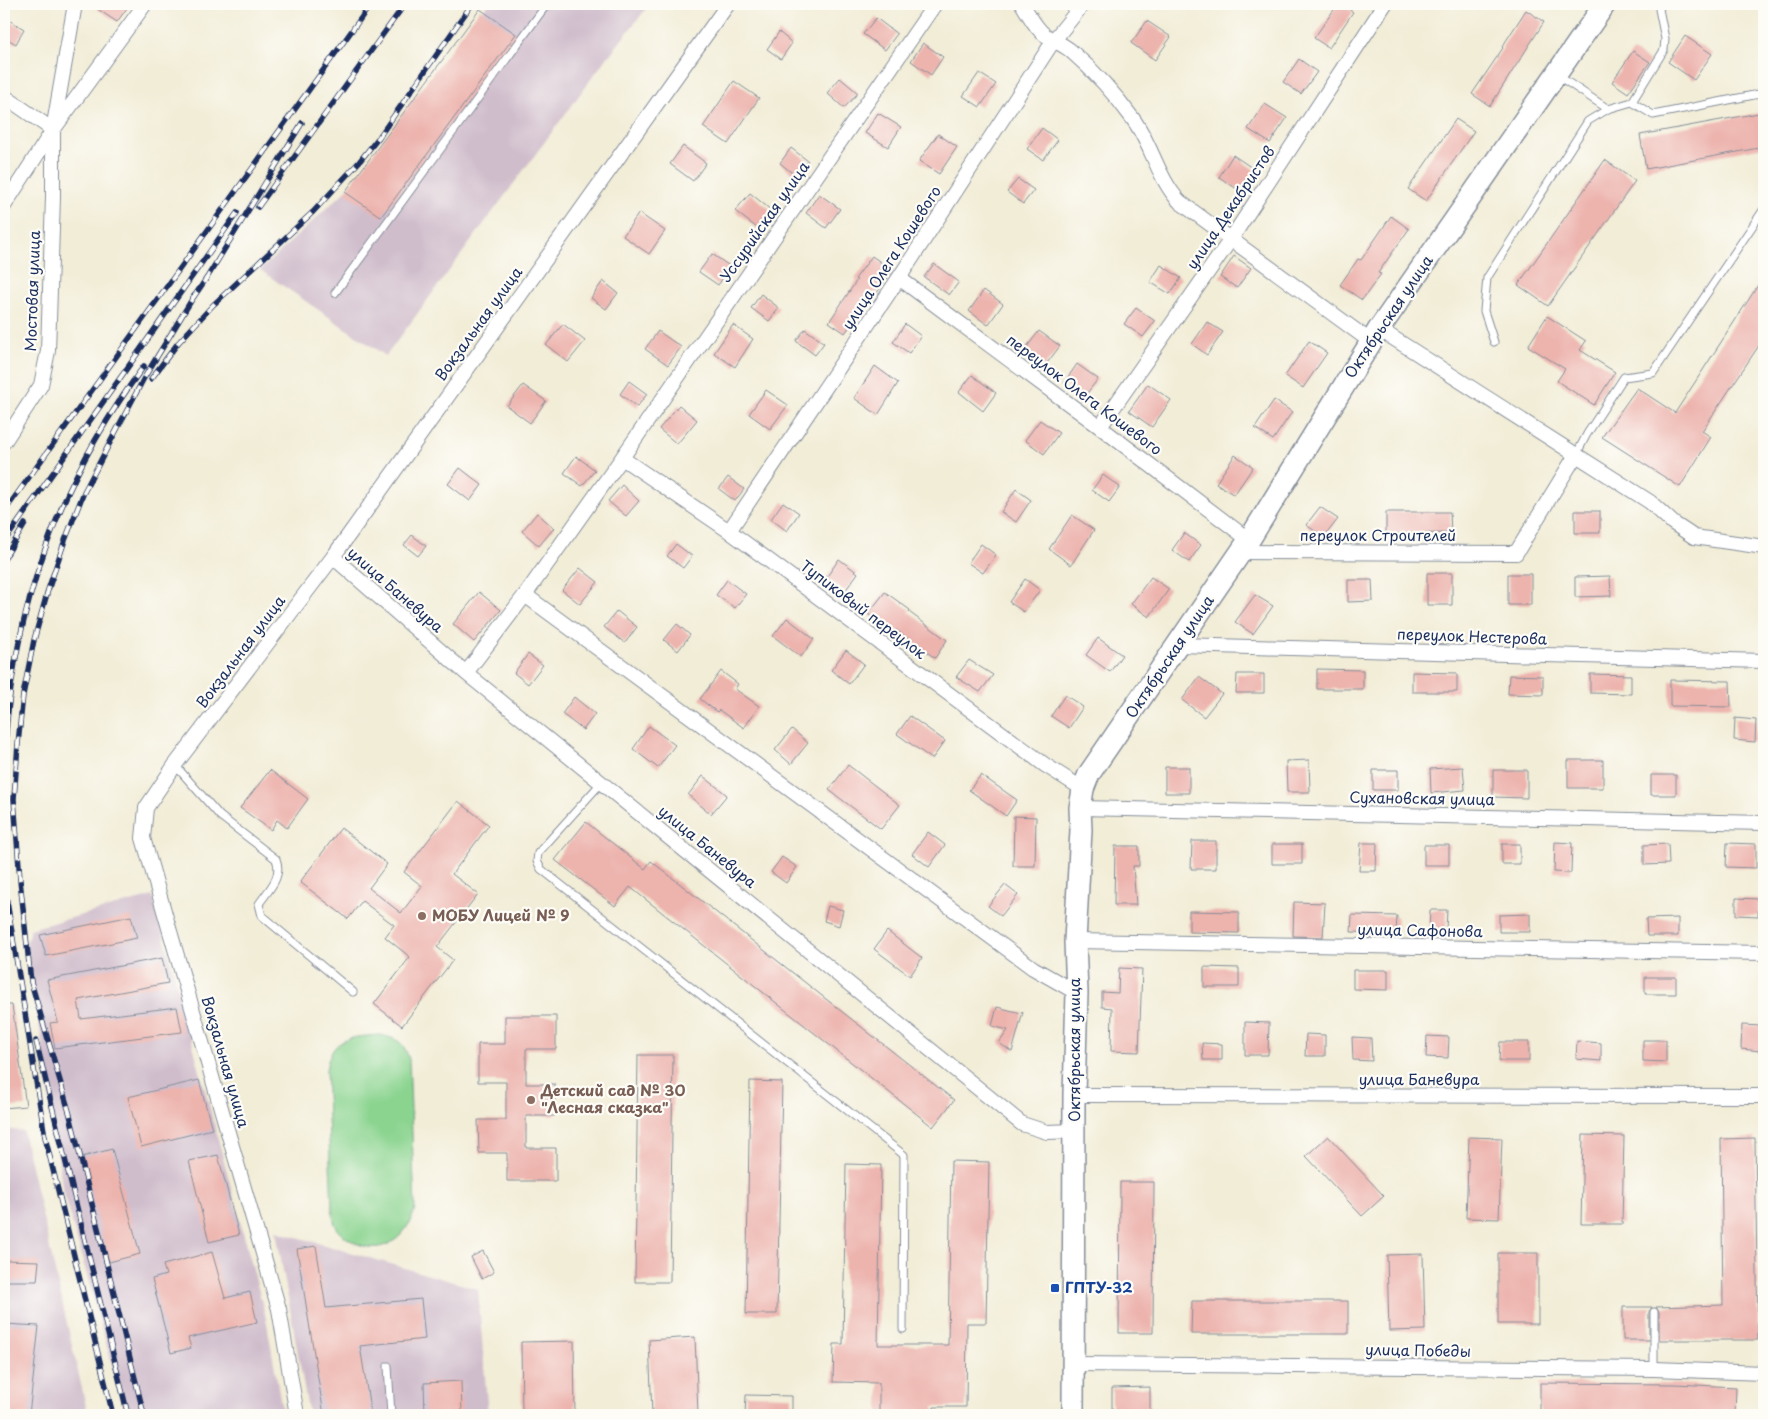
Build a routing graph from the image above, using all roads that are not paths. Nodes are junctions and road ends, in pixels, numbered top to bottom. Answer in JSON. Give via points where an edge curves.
{"nodes":[{"id":1,"x":75,"y":4,"type":"edge"},
{"id":2,"x":145,"y":4,"type":"edge"},
{"id":3,"x":547,"y":4,"type":"edge"},
{"id":4,"x":728,"y":4,"type":"edge"},
{"id":5,"x":936,"y":4,"type":"edge"},
{"id":6,"x":1022,"y":4,"type":"edge"},
{"id":7,"x":1083,"y":4,"type":"edge"},
{"id":8,"x":1385,"y":4,"type":"edge"},
{"id":9,"x":1605,"y":4,"type":"edge"},
{"id":10,"x":1651,"y":4,"type":"edge"},
{"id":11,"x":1660,"y":6,"type":"edge"},
{"id":12,"x":1054,"y":40,"type":"junction"},
{"id":13,"x":1557,"y":75,"type":"junction"},
{"id":14,"x":1764,"y":93,"type":"edge"},
{"id":15,"x":4,"y":96,"type":"edge"},
{"id":16,"x":1632,"y":102,"type":"junction"},
{"id":17,"x":1608,"y":109,"type":"junction"},
{"id":18,"x":53,"y":130,"type":"junction"},
{"id":19,"x":4,"y":206,"type":"edge"},
{"id":20,"x":1764,"y":209,"type":"edge"},
{"id":21,"x":1230,"y":239,"type":"junction"},
{"id":22,"x":899,"y":278,"type":"junction"},
{"id":23,"x":335,"y":293,"type":"dead end"},
{"id":24,"x":1375,"y":335,"type":"junction"},
{"id":25,"x":1494,"y":342,"type":"dead end"},
{"id":26,"x":1100,"y":427,"type":"junction"},
{"id":27,"x":4,"y":442,"type":"edge"},
{"id":28,"x":1576,"y":455,"type":"junction"},
{"id":29,"x":622,"y":458,"type":"junction"},
{"id":30,"x":729,"y":531,"type":"junction"},
{"id":31,"x":1245,"y":546,"type":"junction"},
{"id":32,"x":1764,"y":547,"type":"edge"},
{"id":33,"x":333,"y":558,"type":"junction"},
{"id":34,"x":525,"y":595,"type":"junction"},
{"id":35,"x":1178,"y":645,"type":"junction"},
{"id":36,"x":1764,"y":661,"type":"edge"},
{"id":37,"x":466,"y":673,"type":"junction"},
{"id":38,"x":175,"y":765,"type":"junction"},
{"id":39,"x":602,"y":782,"type":"junction"},
{"id":40,"x":1081,"y":799,"type":"junction"},
{"id":41,"x":1764,"y":823,"type":"edge"},
{"id":42,"x":1075,"y":941,"type":"junction"},
{"id":43,"x":1764,"y":953,"type":"edge"},
{"id":44,"x":353,"y":992,"type":"dead end"},
{"id":45,"x":1076,"y":993,"type":"junction"},
{"id":46,"x":1074,"y":1095,"type":"junction"},
{"id":47,"x":1764,"y":1096,"type":"edge"},
{"id":48,"x":1075,"y":1131,"type":"junction"},
{"id":49,"x":1654,"y":1312,"type":"dead end"},
{"id":50,"x":903,"y":1329,"type":"dead end"},
{"id":51,"x":1072,"y":1364,"type":"junction"},
{"id":52,"x":388,"y":1366,"type":"dead end"},
{"id":53,"x":1654,"y":1369,"type":"junction"},
{"id":54,"x":1764,"y":1373,"type":"edge"},
{"id":55,"x":298,"y":1415,"type":"edge"},
{"id":56,"x":391,"y":1415,"type":"edge"},
{"id":57,"x":1072,"y":1415,"type":"edge"}],
"edges":[{"from":1,"to":18,"type":"street"},
{"from":2,"to":18,"type":"street"},
{"from":3,"to":23,"type":"lane"},
{"from":4,"to":33,"type":"street","name":"Вокзальная улица"},
{"from":5,"to":29,"type":"street","name":"Уссурийская улица"},
{"from":6,"to":12,"type":"street","via":[[1042,34]]},
{"from":7,"to":12,"type":"street","name":"улица Олега Кошевого"},
{"from":8,"to":21,"type":"street","name":"улица Декабристов"},
{"from":9,"to":13,"type":"main road","name":"Октябрьская улица"},
{"from":10,"to":11,"type":"lane"},
{"from":11,"to":16,"type":"lane","via":[[1664,50]]},
{"from":12,"to":21,"type":"street","via":[[1072,51],[1134,120],[1173,195]]},
{"from":12,"to":22,"type":"street","name":"улица Олега Кошевого"},
{"from":13,"to":17,"type":"lane"},
{"from":13,"to":24,"type":"main road","name":"Октябрьская улица"},
{"from":14,"to":16,"type":"lane","via":[[1653,115]]},
{"from":15,"to":18,"type":"street"},
{"from":16,"to":17,"type":"lane"},
{"from":17,"to":25,"type":"lane","via":[[1588,121],[1487,278],[1484,311]]},
{"from":18,"to":19,"type":"street"},
{"from":18,"to":27,"type":"street","name":"Мостовая улица","via":[[48,351],[40,385]]},
{"from":20,"to":28,"type":"lane","via":[[1652,373],[1624,377]]},
{"from":21,"to":24,"type":"street"},
{"from":21,"to":26,"type":"street","name":"улица Декабристов"},
{"from":22,"to":26,"type":"street","name":"переулок Олега Кошевого"},
{"from":22,"to":30,"type":"street","name":"улица Олега Кошевого"},
{"from":24,"to":28,"type":"street"},
{"from":24,"to":31,"type":"main road","name":"Октябрьская улица"},
{"from":26,"to":31,"type":"street","name":"переулок Олега Кошевого"},
{"from":28,"to":31,"type":"street","name":"переулок Строителей","via":[[1516,553]]},
{"from":28,"to":32,"type":"street","via":[[1650,502],[1694,537]]},
{"from":29,"to":30,"type":"street","name":"Тупиковый переулок"},
{"from":29,"to":34,"type":"street","name":"Уссурийская улица"},
{"from":30,"to":40,"type":"street","name":"Тупиковый переулок","via":[[1037,759]]},
{"from":31,"to":35,"type":"main road","name":"Октябрьская улица"},
{"from":33,"to":37,"type":"street","name":"улица Баневура"},
{"from":33,"to":38,"type":"street","name":"Вокзальная улица"},
{"from":34,"to":37,"type":"street","name":"Уссурийская улица"},
{"from":34,"to":45,"type":"street","via":[[1033,968]]},
{"from":35,"to":36,"type":"street","name":"переулок Нестерова"},
{"from":35,"to":40,"type":"main road","name":"Октябрьская улица","via":[[1089,774]]},
{"from":37,"to":39,"type":"street","name":"улица Баневура"},
{"from":38,"to":44,"type":"lane","via":[[220,816],[276,859],[278,875],[259,904],[262,916]]},
{"from":38,"to":55,"type":"street","name":"Вокзальная улица","via":[[146,808],[143,838],[279,1309]]},
{"from":39,"to":48,"type":"street","name":"улица Баневура","via":[[1022,1124],[1047,1132]]},
{"from":39,"to":50,"type":"lane","via":[[538,853],[541,869],[904,1155]]},
{"from":40,"to":41,"type":"street","name":"Сухановская улица"},
{"from":40,"to":42,"type":"main road","name":"Октябрьская улица"},
{"from":42,"to":43,"type":"street","name":"улица Сафонова"},
{"from":42,"to":45,"type":"main road","name":"Октябрьская улица"},
{"from":45,"to":46,"type":"main road","name":"Октябрьская улица"},
{"from":46,"to":47,"type":"street","name":"улица Баневура"},
{"from":46,"to":48,"type":"main road","name":"Октябрьская улица"},
{"from":48,"to":51,"type":"main road","name":"Октябрьская улица"},
{"from":49,"to":53,"type":"lane"},
{"from":51,"to":53,"type":"street","name":"улица Победы"},
{"from":51,"to":57,"type":"main road","name":"Октябрьская улица"},
{"from":52,"to":56,"type":"lane"},
{"from":53,"to":54,"type":"street","name":"улица Победы"}]}
